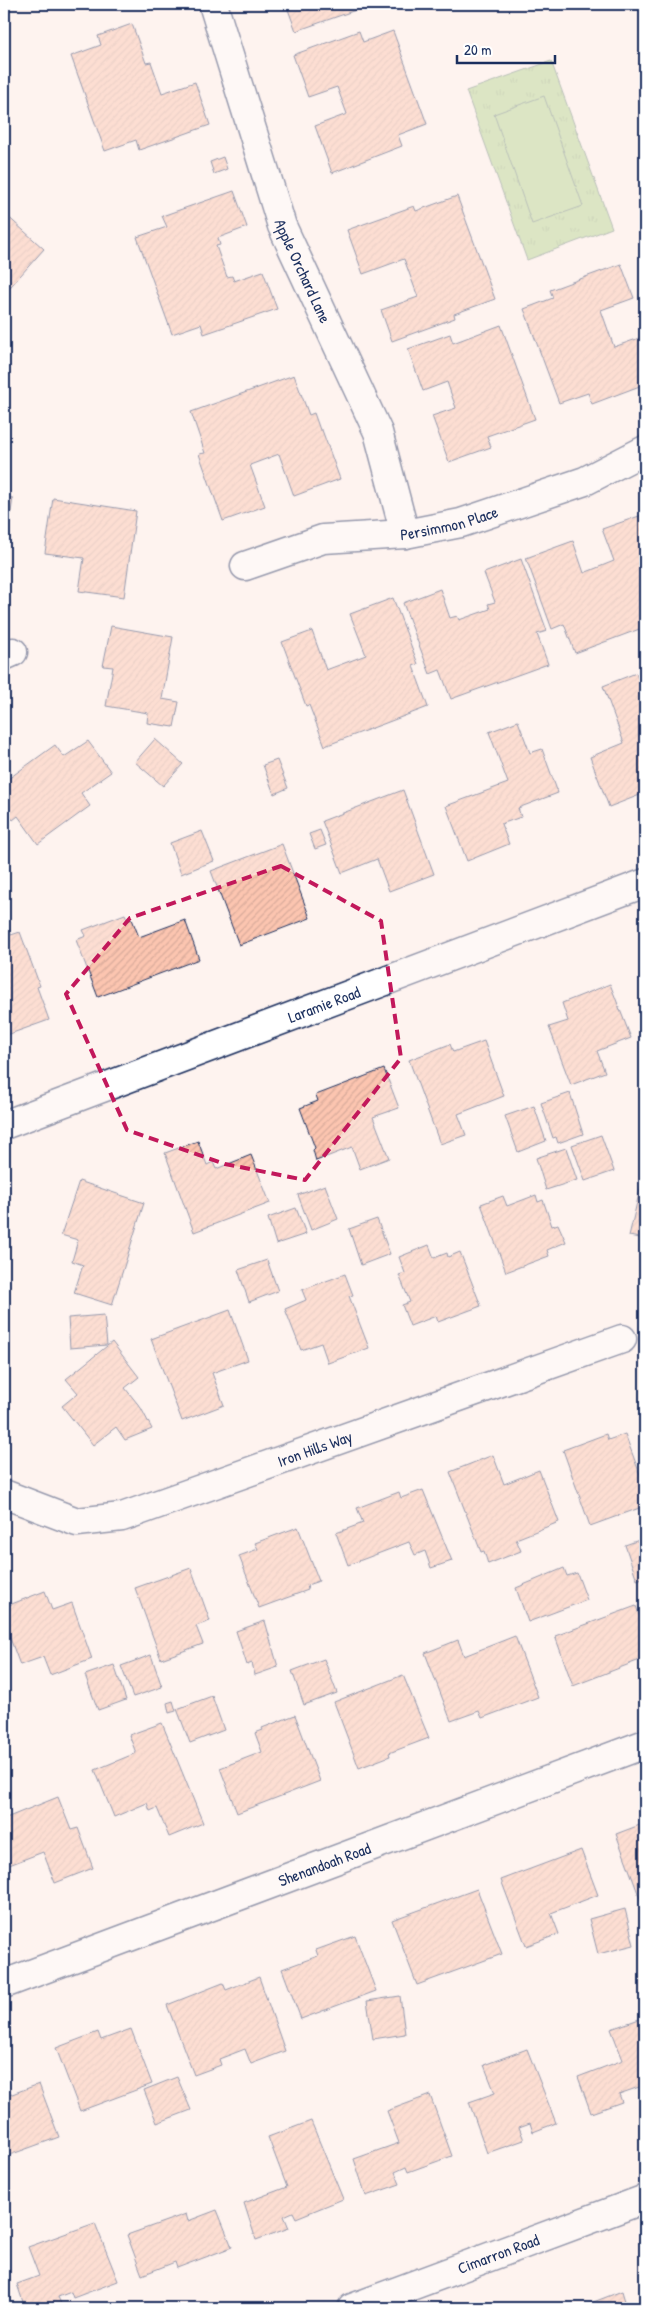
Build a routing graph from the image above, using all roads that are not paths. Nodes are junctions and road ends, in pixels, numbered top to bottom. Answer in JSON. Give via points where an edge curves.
{"nodes":[{"id":1,"x":213,"y":4,"type":"edge"},
{"id":2,"x":645,"y":450,"type":"edge"},
{"id":3,"x":405,"y":534,"type":"junction"},
{"id":4,"x":245,"y":566,"type":"dead end"},
{"id":5,"x":645,"y":883,"type":"edge"},
{"id":6,"x":4,"y":1125,"type":"edge"},
{"id":7,"x":622,"y":1339,"type":"dead end"},
{"id":8,"x":4,"y":1494,"type":"edge"},
{"id":9,"x":645,"y":1744,"type":"edge"},
{"id":10,"x":4,"y":1984,"type":"edge"},
{"id":11,"x":645,"y":2199,"type":"edge"},
{"id":12,"x":352,"y":2308,"type":"edge"}],
"edges":[{"from":1,"to":3,"type":"street","name":"Apple Orchard Lane","via":[[282,226],[378,432]]},
{"from":2,"to":3,"type":"street","name":"Persimmon Place","via":[[585,481],[461,523]]},
{"from":3,"to":4,"type":"street","name":"Persimmon Place","via":[[323,540]]},
{"from":5,"to":6,"type":"street","name":"Laramie Road"},
{"from":7,"to":8,"type":"street","name":"Iron Hills Way","via":[[122,1517],[77,1522]]},
{"from":9,"to":10,"type":"street","name":"Shenandoah Road"},
{"from":11,"to":12,"type":"street","name":"Cimarron Road"}]}
